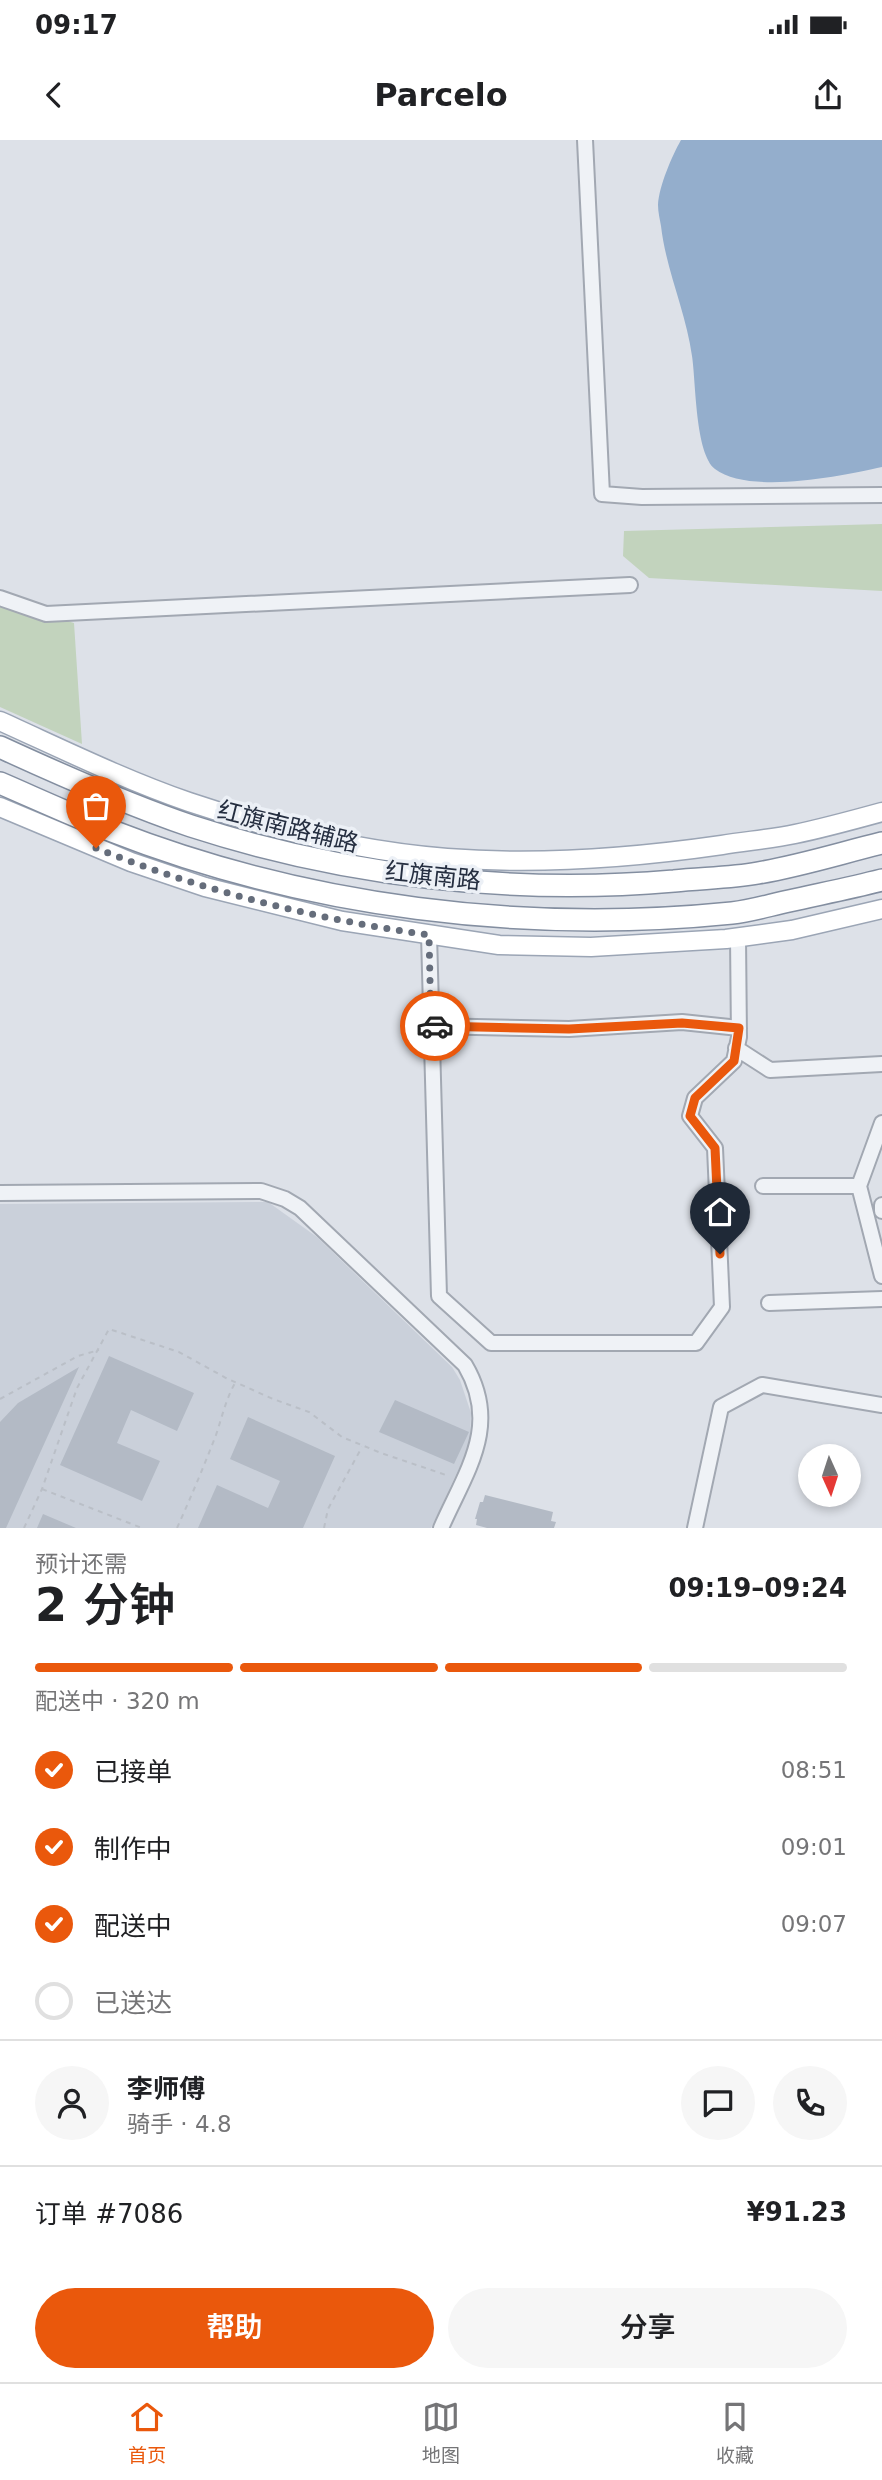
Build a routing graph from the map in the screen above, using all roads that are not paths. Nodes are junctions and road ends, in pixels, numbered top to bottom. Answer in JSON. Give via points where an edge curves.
{"nodes":[{"id":1,"x":585,"y":140,"type":"edge"},
{"id":2,"x":882,"y":495,"type":"edge"},
{"id":3,"x":630,"y":585,"type":"dead end"},
{"id":4,"x":0,"y":598,"type":"edge"},
{"id":5,"x":0,"y":721,"type":"edge"},
{"id":6,"x":0,"y":747,"type":"edge"},
{"id":7,"x":0,"y":783,"type":"edge"},
{"id":8,"x":0,"y":807,"type":"edge"},
{"id":9,"x":882,"y":813,"type":"edge"},
{"id":10,"x":882,"y":843,"type":"edge"},
{"id":11,"x":882,"y":880,"type":"edge"},
{"id":12,"x":882,"y":909,"type":"edge"},
{"id":13,"x":429,"y":935,"type":"junction"},
{"id":14,"x":738,"y":937,"type":"junction"},
{"id":15,"x":431,"y":1026,"type":"junction"},
{"id":16,"x":739,"y":1028,"type":"junction"},
{"id":17,"x":736,"y":1048,"type":"junction"},
{"id":18,"x":882,"y":1064,"type":"edge"},
{"id":19,"x":882,"y":1123,"type":"edge"},
{"id":20,"x":764,"y":1186,"type":"dead end"},
{"id":21,"x":859,"y":1186,"type":"junction"},
{"id":22,"x":0,"y":1194,"type":"edge"},
{"id":23,"x":882,"y":1205,"type":"edge"},
{"id":24,"x":882,"y":1211,"type":"edge"},
{"id":25,"x":882,"y":1276,"type":"edge"},
{"id":26,"x":882,"y":1299,"type":"edge"},
{"id":27,"x":769,"y":1303,"type":"dead end"},
{"id":28,"x":882,"y":1405,"type":"edge"},
{"id":29,"x":441,"y":1528,"type":"edge"},
{"id":30,"x":695,"y":1528,"type":"edge"}],
"edges":[{"from":1,"to":2,"type":"street","via":[[602,494]]},
{"from":3,"to":4,"type":"street","via":[[46,614]]},
{"from":5,"to":9,"type":"main road","name":"红旗南路辅路","via":[[189,802],[344,843],[436,856],[497,860],[634,855],[794,834]]},
{"from":6,"to":10,"type":"highway","name":"红旗南路","via":[[87,787],[192,826],[281,850],[412,875],[545,887],[626,885],[757,873]]},
{"from":7,"to":11,"type":"highway","name":"红旗南路","via":[[178,854],[350,897],[475,915],[593,920],[734,913]]},
{"from":8,"to":13,"type":"main road","via":[[131,862],[205,887],[342,921]]},
{"from":12,"to":14,"type":"main road"},
{"from":13,"to":14,"type":"main road","via":[[499,945],[591,947]]},
{"from":13,"to":15,"type":"street"},
{"from":14,"to":16,"type":"street"},
{"from":15,"to":16,"type":"street","via":[[569,1029],[682,1023]]},
{"from":15,"to":17,"type":"street","via":[[439,1296],[491,1343],[696,1343],[722,1307],[715,1148],[690,1116],[695,1098],[734,1061]]},
{"from":16,"to":17,"type":"street"},
{"from":17,"to":18,"type":"street","via":[[770,1070]]},
{"from":19,"to":21,"type":"street"},
{"from":20,"to":21,"type":"street"},
{"from":21,"to":25,"type":"street"},
{"from":22,"to":29,"type":"street","via":[[261,1191],[300,1208],[469,1373],[480,1399],[482,1426]]},
{"from":23,"to":24,"type":"street"},
{"from":26,"to":27,"type":"street"},
{"from":28,"to":30,"type":"street","via":[[762,1385],[721,1407]]}]}
